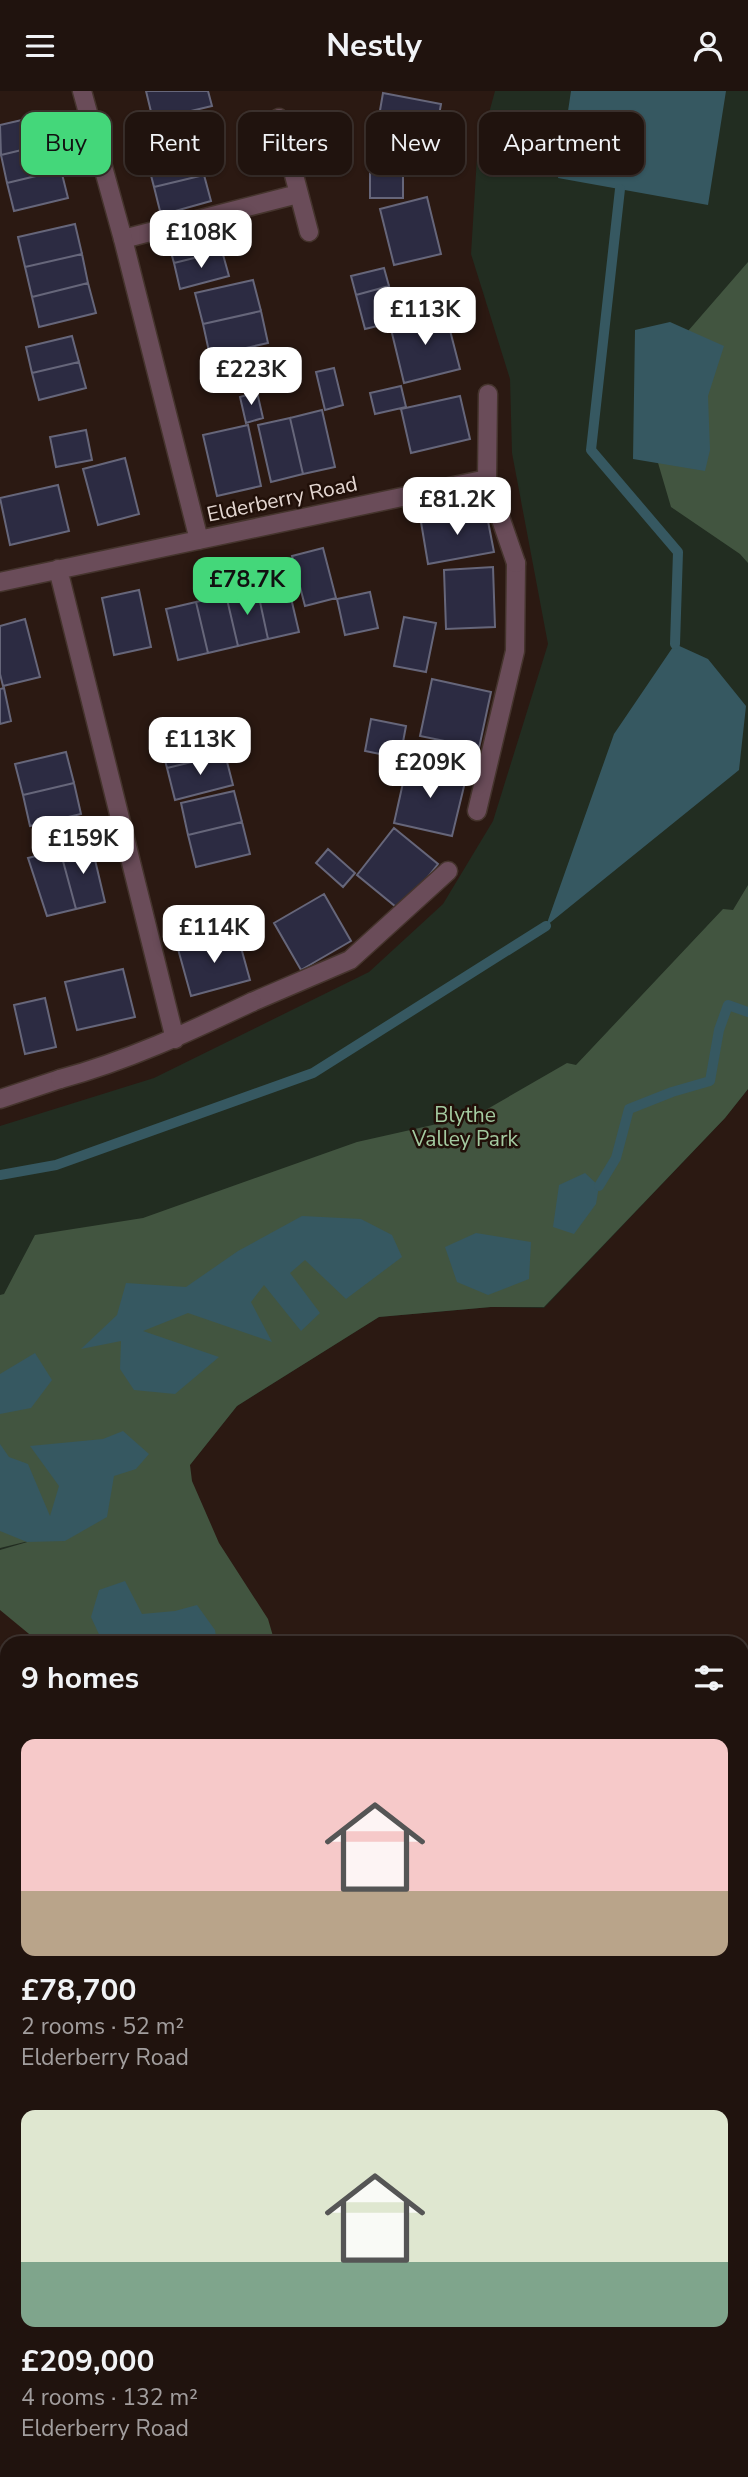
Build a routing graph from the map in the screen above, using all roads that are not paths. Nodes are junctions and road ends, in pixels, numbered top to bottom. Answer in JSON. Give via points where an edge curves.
{"nodes":[{"id":1,"x":82,"y":91,"type":"edge"},
{"id":2,"x":293,"y":175,"type":"edge"},
{"id":3,"x":298,"y":194,"type":"junction"},
{"id":4,"x":309,"y":232,"type":"dead end"},
{"id":5,"x":123,"y":239,"type":"junction"},
{"id":6,"x":488,"y":394,"type":"dead end"},
{"id":7,"x":487,"y":479,"type":"junction"},
{"id":8,"x":199,"y":540,"type":"junction"},
{"id":9,"x":58,"y":569,"type":"junction"},
{"id":10,"x":0,"y":582,"type":"edge"},
{"id":11,"x":477,"y":811,"type":"dead end"},
{"id":12,"x":448,"y":871,"type":"dead end"},
{"id":13,"x":175,"y":1039,"type":"junction"},
{"id":14,"x":0,"y":1099,"type":"edge"}],
"edges":[{"from":1,"to":5,"type":"street"},
{"from":2,"to":3,"type":"street"},
{"from":3,"to":4,"type":"street"},
{"from":3,"to":5,"type":"street"},
{"from":5,"to":8,"type":"street"},
{"from":6,"to":7,"type":"street"},
{"from":7,"to":8,"type":"street","name":"Elderberry Road"},
{"from":7,"to":11,"type":"street","via":[[516,563],[515,651]]},
{"from":8,"to":9,"type":"street","name":"Elderberry Road"},
{"from":9,"to":10,"type":"street","name":"Elderberry Road"},
{"from":9,"to":13,"type":"street"},
{"from":12,"to":13,"type":"street","via":[[350,960]]},
{"from":13,"to":14,"type":"street","via":[[99,1069]]}]}
